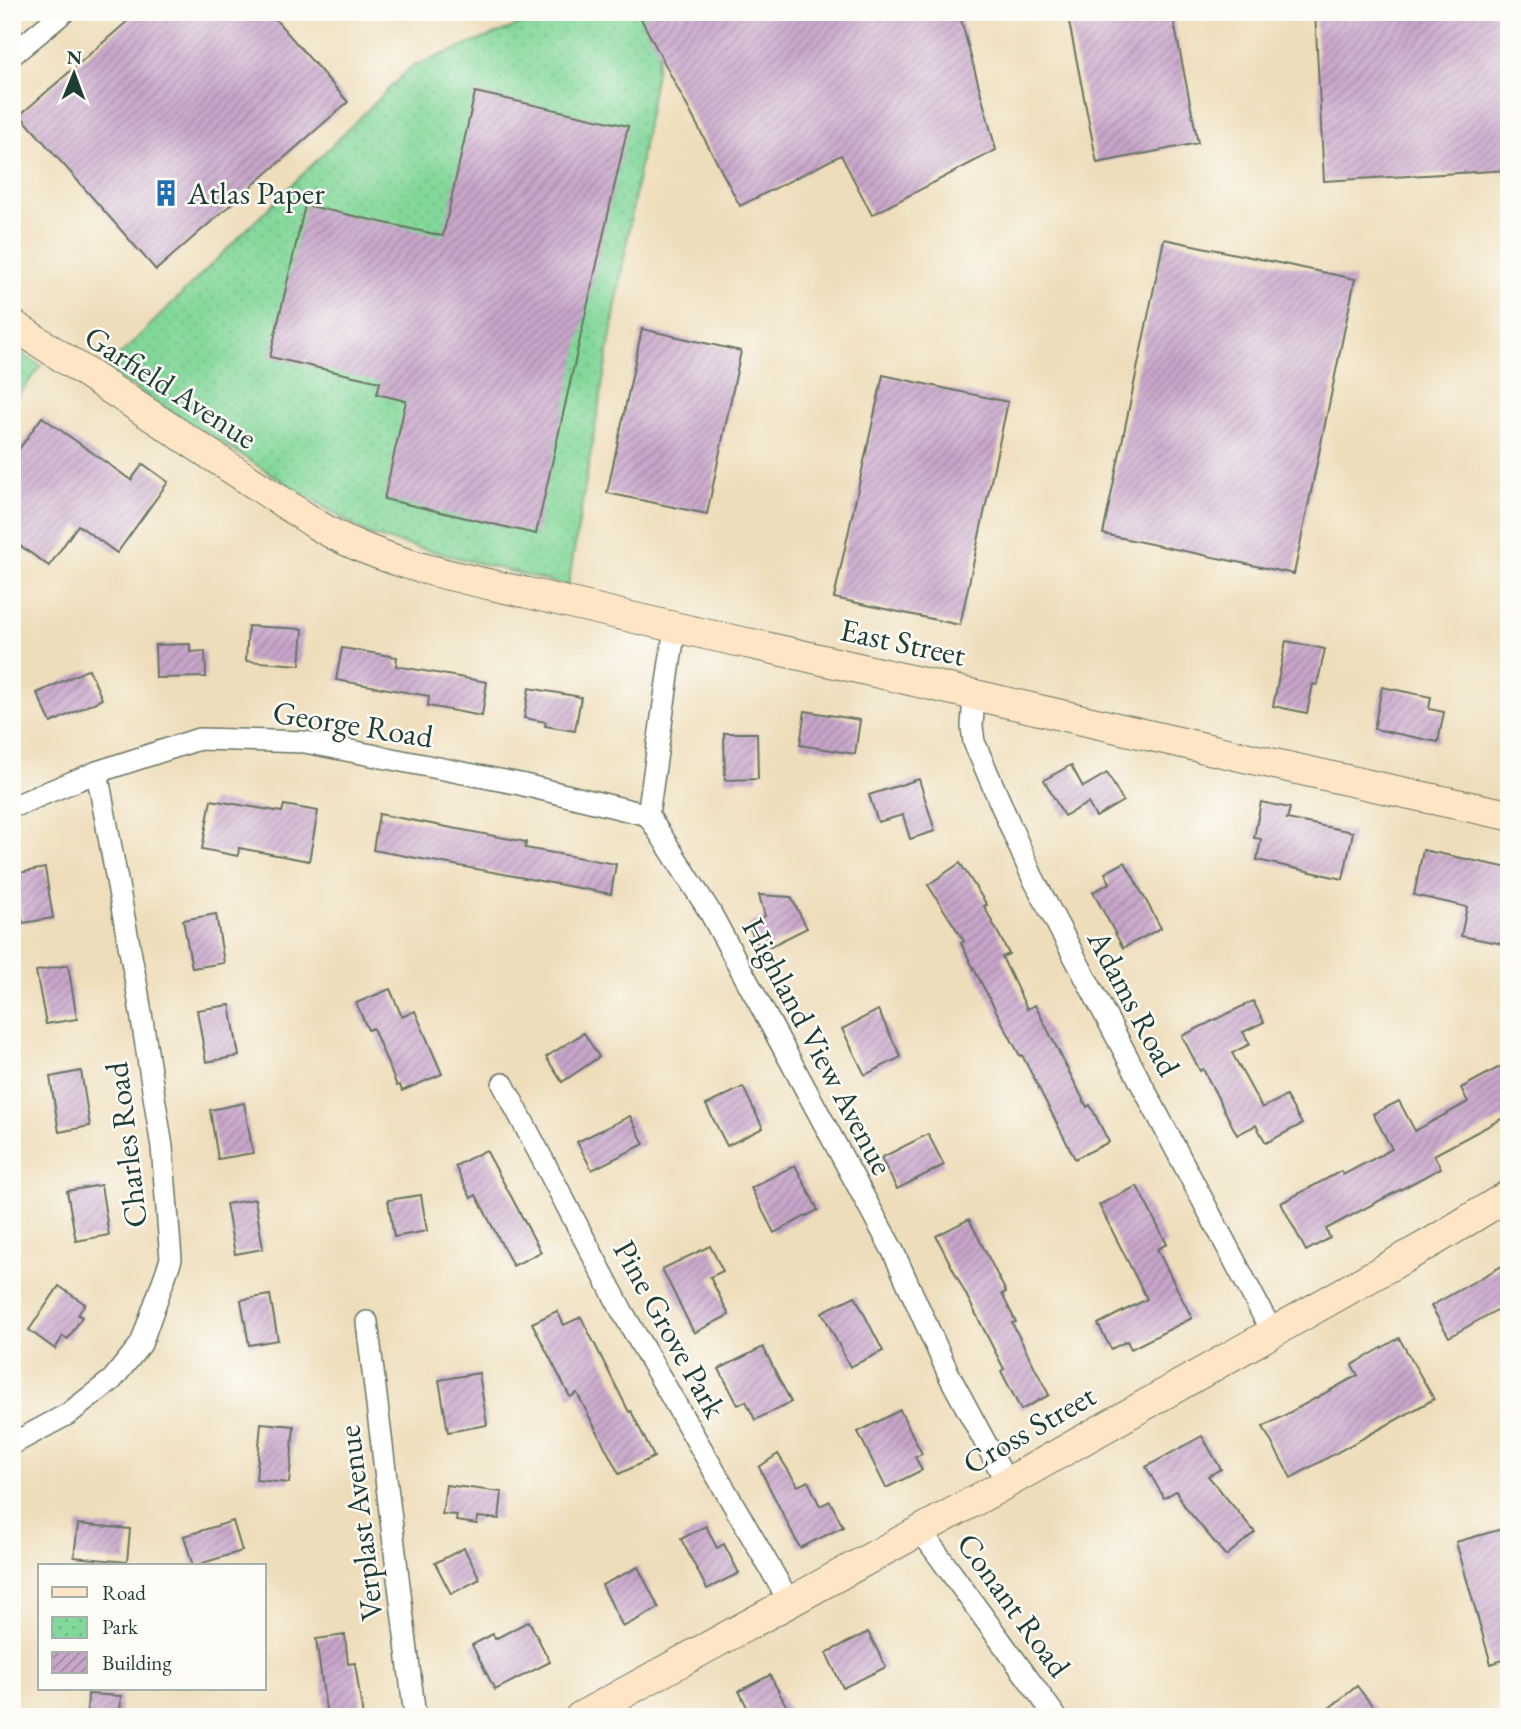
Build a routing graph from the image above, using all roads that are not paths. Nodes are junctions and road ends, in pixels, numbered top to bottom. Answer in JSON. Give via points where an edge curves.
{"nodes":[{"id":1,"x":64,"y":12,"type":"edge"},
{"id":2,"x":12,"y":55,"type":"edge"},
{"id":3,"x":12,"y":324,"type":"edge"},
{"id":4,"x":292,"y":508,"type":"joint"},
{"id":5,"x":675,"y":627,"type":"junction"},
{"id":6,"x":974,"y":693,"type":"junction"},
{"id":7,"x":97,"y":772,"type":"junction"},
{"id":8,"x":12,"y":807,"type":"edge"},
{"id":9,"x":1509,"y":815,"type":"edge"},
{"id":10,"x":648,"y":816,"type":"junction"},
{"id":11,"x":503,"y":1084,"type":"dead end"},
{"id":12,"x":1509,"y":1195,"type":"edge"},
{"id":13,"x":367,"y":1321,"type":"dead end"},
{"id":14,"x":1272,"y":1332,"type":"junction"},
{"id":15,"x":12,"y":1444,"type":"edge"},
{"id":16,"x":1007,"y":1483,"type":"junction"},
{"id":17,"x":920,"y":1530,"type":"junction"},
{"id":18,"x":789,"y":1601,"type":"junction"},
{"id":19,"x":415,"y":1717,"type":"edge"},
{"id":20,"x":580,"y":1717,"type":"edge"},
{"id":21,"x":1056,"y":1717,"type":"edge"}],
"edges":[{"from":1,"to":2,"type":"street"},
{"from":3,"to":4,"type":"street","name":"Garfield Avenue"},
{"from":4,"to":5,"type":"street","name":"East Street","via":[[374,553],[481,583]]},
{"from":5,"to":6,"type":"street","name":"East Street"},
{"from":5,"to":10,"type":"street"},
{"from":6,"to":9,"type":"street","name":"East Street"},
{"from":6,"to":14,"type":"street","name":"Adams Road","via":[[974,742],[1032,876]]},
{"from":7,"to":8,"type":"street","name":"George Road"},
{"from":7,"to":10,"type":"street","name":"George Road","via":[[199,739],[305,742],[520,784]]},
{"from":7,"to":15,"type":"street","name":"Charles Road","via":[[162,1147],[171,1258],[141,1344],[112,1380],[68,1413]]},
{"from":10,"to":16,"type":"street","name":"Highland View Avenue","via":[[710,912],[893,1251],[950,1377]]},
{"from":11,"to":18,"type":"street","name":"Pine Grove Park","via":[[622,1311]]},
{"from":12,"to":14,"type":"street","name":"Cross Street"},
{"from":13,"to":19,"type":"street","name":"Verplast Avenue"},
{"from":14,"to":16,"type":"street","name":"Cross Street"},
{"from":16,"to":17,"type":"street","name":"Cross Street"},
{"from":17,"to":18,"type":"street","name":"Cross Street"},
{"from":17,"to":21,"type":"street","name":"Conant Road"},
{"from":18,"to":20,"type":"street","name":"Cross Street"}]}
